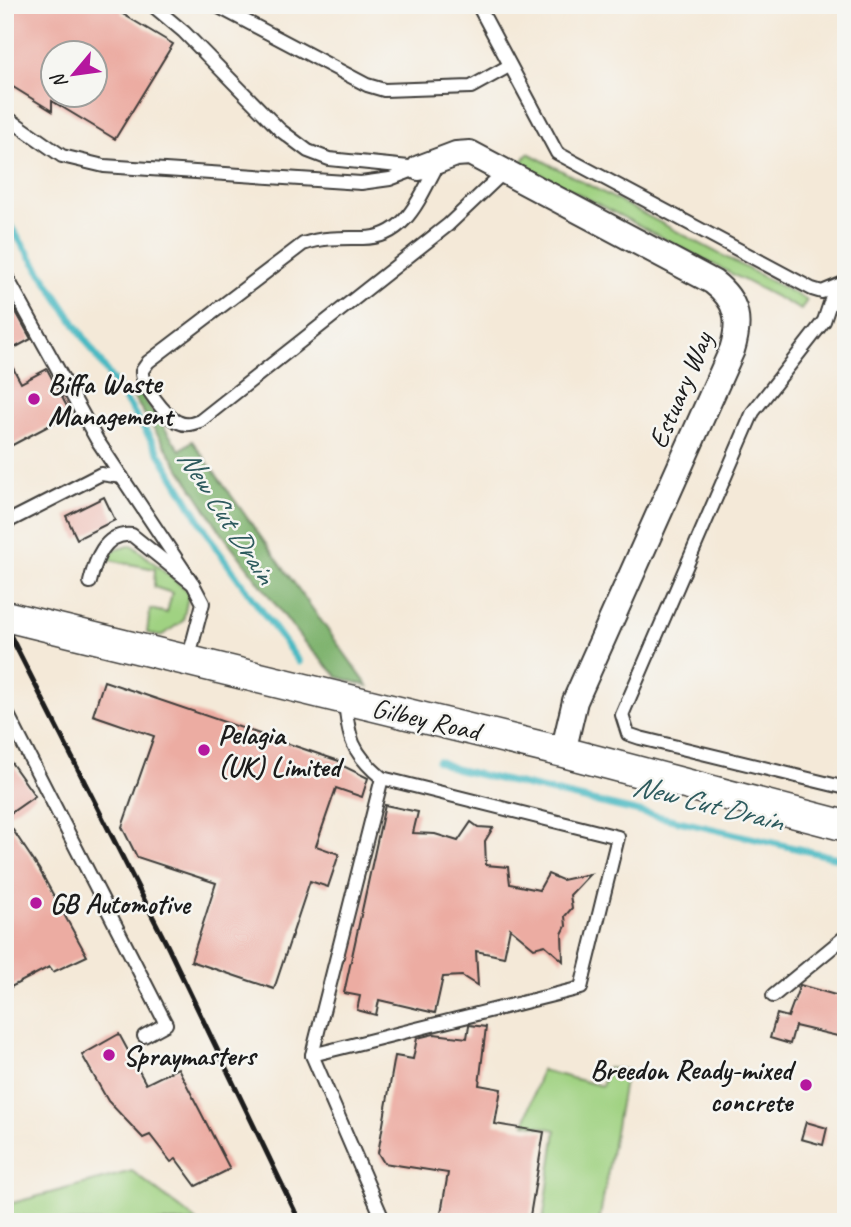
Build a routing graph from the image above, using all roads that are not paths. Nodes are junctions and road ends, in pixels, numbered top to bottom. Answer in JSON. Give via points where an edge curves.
{"nodes":[{"id":1,"x":152,"y":5,"type":"edge"},
{"id":2,"x":215,"y":5,"type":"edge"},
{"id":3,"x":478,"y":5,"type":"edge"},
{"id":4,"x":509,"y":66,"type":"junction"},
{"id":5,"x":5,"y":116,"type":"edge"},
{"id":6,"x":430,"y":164,"type":"junction"},
{"id":7,"x":505,"y":171,"type":"junction"},
{"id":8,"x":5,"y":274,"type":"edge"},
{"id":9,"x":840,"y":285,"type":"edge"},
{"id":10,"x":122,"y":477,"type":"junction"},
{"id":11,"x":5,"y":523,"type":"edge"},
{"id":12,"x":90,"y":582,"type":"dead end"},
{"id":13,"x":193,"y":584,"type":"junction"},
{"id":14,"x":5,"y":616,"type":"edge"},
{"id":15,"x":188,"y":661,"type":"junction"},
{"id":16,"x":345,"y":699,"type":"junction"},
{"id":17,"x":5,"y":709,"type":"edge"},
{"id":18,"x":563,"y":752,"type":"junction"},
{"id":19,"x":382,"y":778,"type":"junction"},
{"id":20,"x":846,"y":788,"type":"edge"},
{"id":21,"x":846,"y":826,"type":"edge"},
{"id":22,"x":846,"y":936,"type":"edge"},
{"id":23,"x":773,"y":996,"type":"dead end"},
{"id":24,"x":144,"y":1036,"type":"dead end"},
{"id":25,"x":312,"y":1055,"type":"junction"},
{"id":26,"x":384,"y":1222,"type":"edge"}],
"edges":[{"from":1,"to":6,"type":"lane","via":[[280,130],[309,151],[329,159]]},
{"from":2,"to":4,"type":"lane","via":[[384,90],[471,87]]},
{"from":3,"to":4,"type":"lane"},
{"from":4,"to":9,"type":"lane","via":[[556,152],[812,289],[822,292]]},
{"from":5,"to":6,"type":"lane","via":[[62,156],[104,166],[361,183],[390,179]]},
{"from":6,"to":7,"type":"street","name":"Estuary Way","via":[[470,153]]},
{"from":6,"to":7,"type":"lane","via":[[406,220],[393,233],[376,238],[321,238],[303,244],[148,362],[142,371],[143,381],[166,414],[190,425],[200,421],[448,225]]},
{"from":7,"to":18,"type":"street","name":"Estuary Way","via":[[713,282],[727,292],[736,310],[738,330],[575,702]]},
{"from":8,"to":10,"type":"lane"},
{"from":9,"to":20,"type":"lane","via":[[824,321],[753,412],[622,715],[628,734],[640,738]]},
{"from":10,"to":11,"type":"lane","via":[[101,474]]},
{"from":10,"to":13,"type":"lane"},
{"from":12,"to":13,"type":"lane","via":[[95,558],[103,547],[125,534]]},
{"from":13,"to":15,"type":"lane","via":[[203,603]]},
{"from":14,"to":15,"type":"street","name":"Gilbey Road"},
{"from":15,"to":16,"type":"street","name":"Gilbey Road"},
{"from":16,"to":18,"type":"street","name":"Gilbey Road"},
{"from":16,"to":19,"type":"lane","via":[[347,732],[357,754]]},
{"from":17,"to":24,"type":"lane","via":[[166,1024]]},
{"from":18,"to":21,"type":"street","name":"Gilbey Road"},
{"from":19,"to":25,"type":"lane"},
{"from":19,"to":25,"type":"lane","via":[[618,837],[589,961],[581,988]]},
{"from":22,"to":23,"type":"lane"},
{"from":25,"to":26,"type":"lane"}]}
